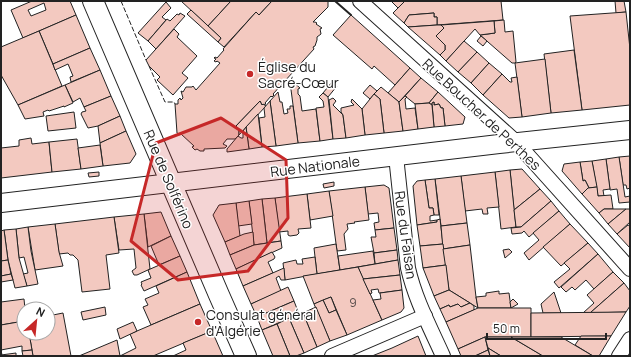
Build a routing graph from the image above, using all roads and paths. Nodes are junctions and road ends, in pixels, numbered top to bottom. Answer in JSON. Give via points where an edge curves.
{"nodes":[{"id":1,"x":93,"y":1,"type":"edge"},
{"id":2,"x":360,"y":1,"type":"edge"},
{"id":3,"x":630,"y":130,"type":"edge"},
{"id":4,"x":516,"y":142,"type":"junction"},
{"id":5,"x":396,"y":156,"type":"junction"},
{"id":6,"x":170,"y":183,"type":"junction"},
{"id":7,"x":1,"y":203,"type":"edge"},
{"id":8,"x":630,"y":269,"type":"edge"},
{"id":9,"x":425,"y":316,"type":"junction"},
{"id":10,"x":630,"y":339,"type":"edge"},
{"id":11,"x":246,"y":356,"type":"edge"},
{"id":12,"x":332,"y":356,"type":"edge"},
{"id":13,"x":443,"y":356,"type":"edge"},
{"id":14,"x":619,"y":356,"type":"edge"}],
"edges":[{"from":1,"to":6,"type":"main road","name":"Rue de Solférino"},
{"from":2,"to":4,"type":"street","name":"Rue Boucher de Perthes"},
{"from":3,"to":4,"type":"street","name":"Rue Nationale"},
{"from":4,"to":5,"type":"street","name":"Rue Nationale"},
{"from":4,"to":8,"type":"street","name":"Rue Boucher de Perthes"},
{"from":5,"to":6,"type":"street","name":"Rue Nationale"},
{"from":5,"to":9,"type":"street","name":"Rue du Faisan","via":[[408,268]]},
{"from":6,"to":7,"type":"street","name":"Rue Nationale"},
{"from":6,"to":11,"type":"main road","name":"Rue de Solférino"},
{"from":9,"to":12,"type":"street"},
{"from":9,"to":13,"type":"street","name":"Rue du Faisan"},
{"from":10,"to":14,"type":"street"}]}
